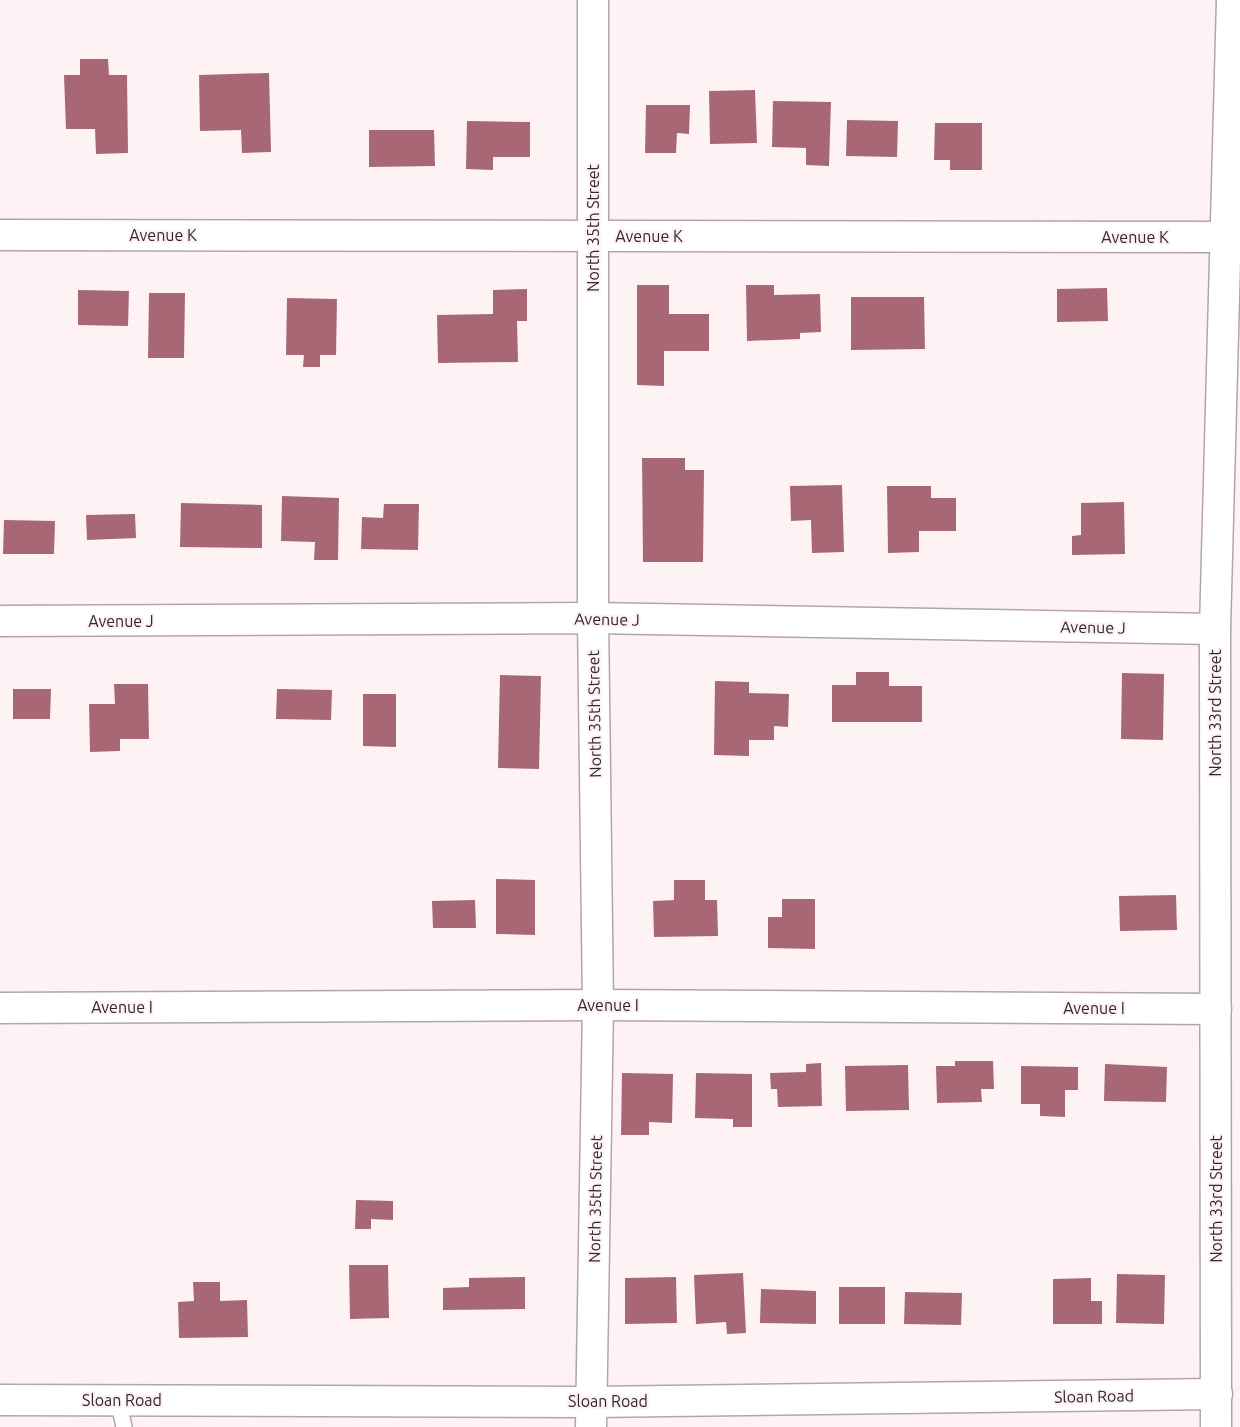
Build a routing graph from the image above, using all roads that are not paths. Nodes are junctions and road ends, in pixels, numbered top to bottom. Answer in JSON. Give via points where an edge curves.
{"nodes":[{"id":1,"x":592,"y":0,"type":"edge"},
{"id":2,"x":1232,"y":0,"type":"edge"},
{"id":3,"x":0,"y":236,"type":"edge"},
{"id":4,"x":594,"y":236,"type":"junction"},
{"id":5,"x":1226,"y":237,"type":"junction"},
{"id":6,"x":593,"y":618,"type":"junction"},
{"id":7,"x":0,"y":621,"type":"edge"},
{"id":8,"x":1215,"y":629,"type":"junction"},
{"id":9,"x":598,"y":1005,"type":"junction"},
{"id":10,"x":0,"y":1008,"type":"edge"},
{"id":11,"x":1216,"y":1009,"type":"junction"},
{"id":12,"x":1217,"y":1395,"type":"junction"},
{"id":13,"x":0,"y":1400,"type":"edge"},
{"id":14,"x":121,"y":1414,"type":"edge"},
{"id":15,"x":592,"y":1414,"type":"edge"},
{"id":16,"x":1216,"y":1427,"type":"edge"}],
"edges":[{"from":1,"to":4,"type":"street","name":"North 35th Street"},
{"from":2,"to":5,"type":"street","name":"North 33rd Street"},
{"from":3,"to":4,"type":"street","name":"Avenue K"},
{"from":4,"to":5,"type":"street","name":"Avenue K"},
{"from":4,"to":6,"type":"street","name":"North 35th Street"},
{"from":5,"to":8,"type":"street","name":"North 33rd Street"},
{"from":6,"to":7,"type":"street","name":"Avenue J"},
{"from":6,"to":8,"type":"street","name":"Avenue J"},
{"from":6,"to":9,"type":"street","name":"North 35th Street"},
{"from":8,"to":11,"type":"street","name":"North 33rd Street"},
{"from":9,"to":10,"type":"street","name":"Avenue I"},
{"from":9,"to":11,"type":"street","name":"Avenue I"},
{"from":9,"to":15,"type":"street","name":"North 35th Street"},
{"from":11,"to":12,"type":"street","name":"North 33rd Street"},
{"from":12,"to":15,"type":"street","name":"Sloan Road"},
{"from":12,"to":16,"type":"street","name":"North 33rd Street"},
{"from":13,"to":14,"type":"street","name":"Sloan Road"},
{"from":14,"to":15,"type":"street","name":"Sloan Road"}]}
